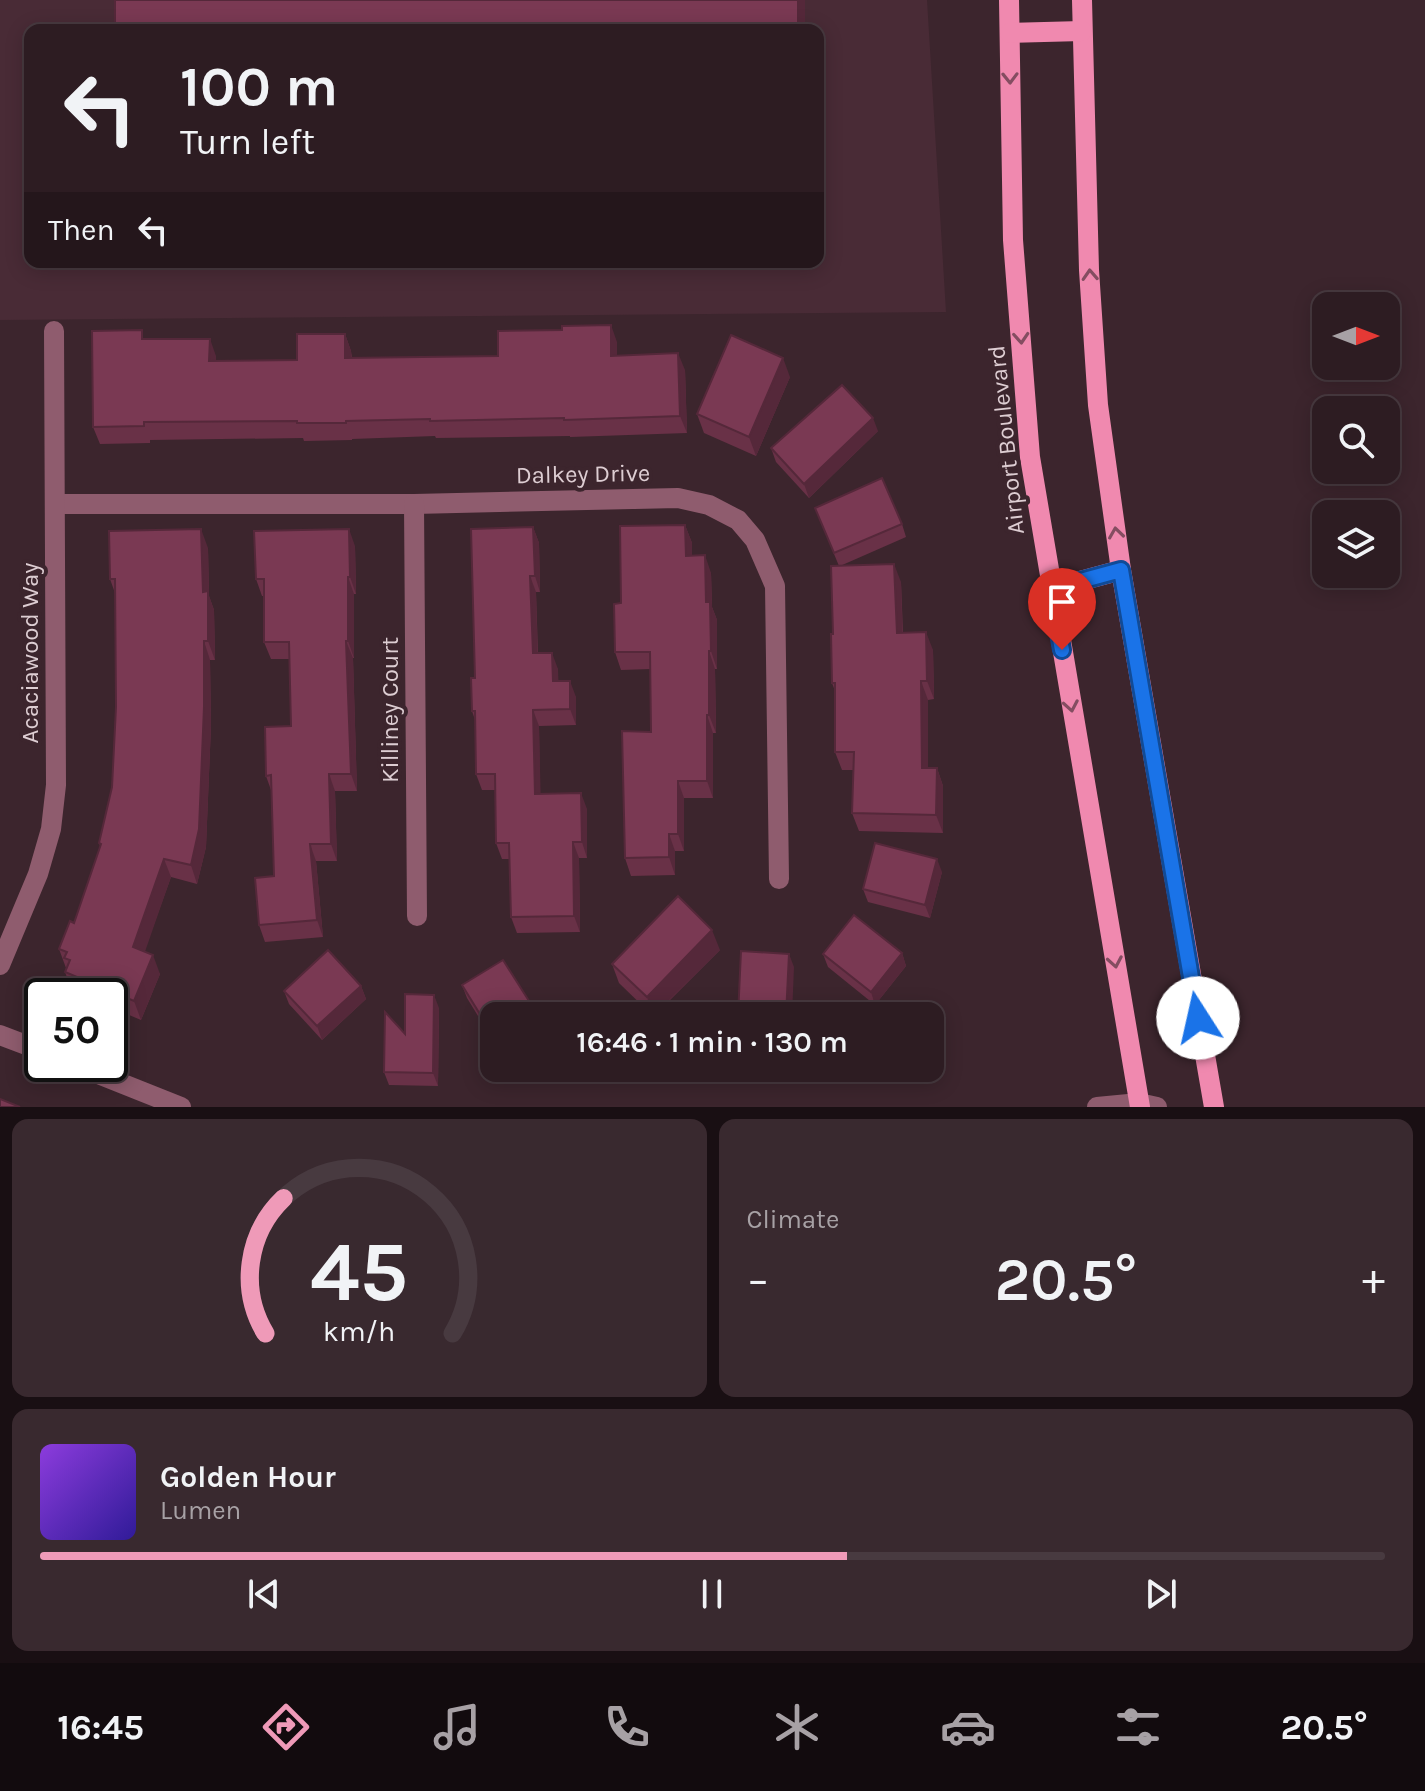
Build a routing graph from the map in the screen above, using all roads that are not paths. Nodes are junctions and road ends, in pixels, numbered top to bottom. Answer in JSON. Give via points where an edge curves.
{"nodes":[{"id":1,"x":1009,"y":0,"type":"edge"},
{"id":2,"x":1082,"y":0,"type":"edge"},
{"id":3,"x":1082,"y":31,"type":"junction"},
{"id":4,"x":1010,"y":33,"type":"junction"},
{"id":5,"x":54,"y":331,"type":"dead end"},
{"id":6,"x":56,"y":504,"type":"junction"},
{"id":7,"x":414,"y":504,"type":"junction"},
{"id":8,"x":1121,"y":570,"type":"junction"},
{"id":9,"x":1051,"y":589,"type":"junction"},
{"id":10,"x":779,"y":879,"type":"dead end"},
{"id":11,"x":417,"y":916,"type":"dead end"},
{"id":12,"x":0,"y":965,"type":"edge"},
{"id":13,"x":0,"y":1035,"type":"edge"},
{"id":14,"x":24,"y":1044,"type":"edge"},
{"id":15,"x":118,"y":1082,"type":"edge"},
{"id":16,"x":1145,"y":1106,"type":"edge"},
{"id":17,"x":181,"y":1107,"type":"edge"},
{"id":18,"x":1097,"y":1107,"type":"edge"},
{"id":19,"x":1214,"y":1107,"type":"edge"}],
"edges":[{"from":1,"to":4,"type":"main road","name":"Airport Boulevard"},
{"from":2,"to":3,"type":"main road"},
{"from":3,"to":4,"type":"main road"},
{"from":8,"to":3,"type":"main road","one_way":true,"via":[[1098,405]]},
{"from":4,"to":9,"type":"main road","name":"Airport Boulevard","one_way":true,"via":[[1013,240],[1030,457]]},
{"from":5,"to":6,"type":"street","name":"Acaciawood Way"},
{"from":6,"to":7,"type":"street","name":"Dalkey Drive"},
{"from":6,"to":12,"type":"street","name":"Acaciawood Way","via":[[56,785],[51,829]]},
{"from":7,"to":10,"type":"street","name":"Dalkey Drive","via":[[678,498],[709,505],[738,520],[755,540],[775,586]]},
{"from":7,"to":11,"type":"street","name":"Killiney Court"},
{"from":8,"to":9,"type":"main road"},
{"from":8,"to":19,"type":"main road"},
{"from":9,"to":16,"type":"main road","name":"Airport Boulevard","one_way":true},
{"from":13,"to":14,"type":"street"},
{"from":15,"to":17,"type":"street"},
{"from":16,"to":18,"type":"street"}]}
